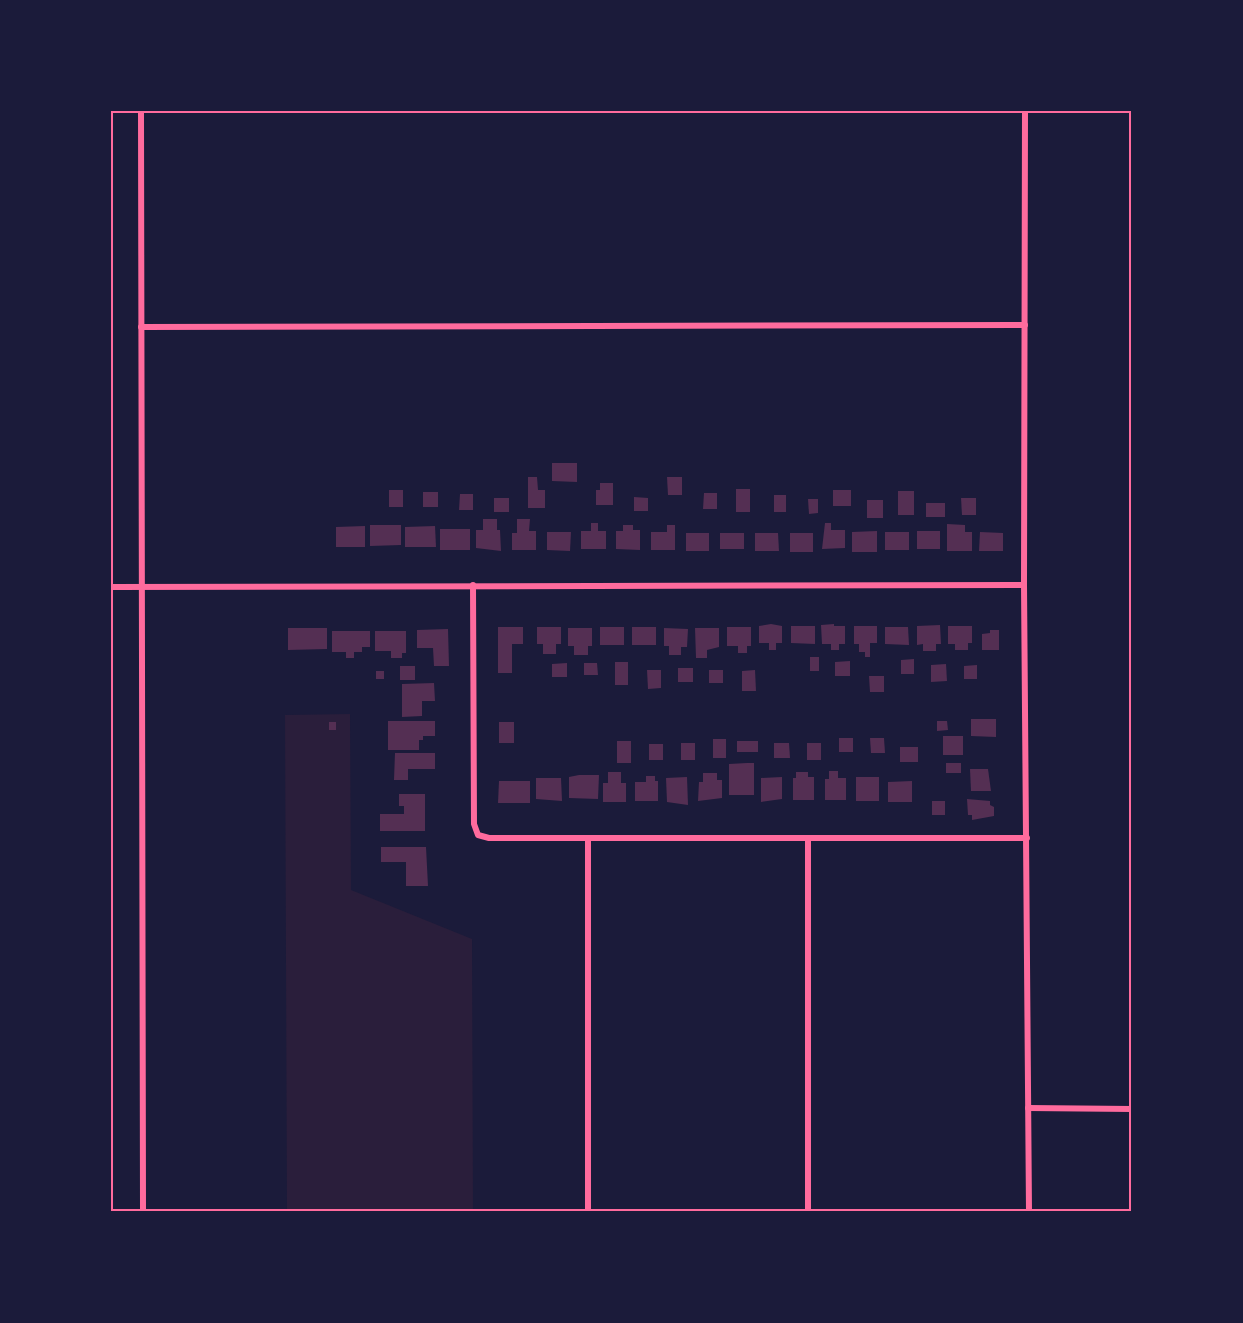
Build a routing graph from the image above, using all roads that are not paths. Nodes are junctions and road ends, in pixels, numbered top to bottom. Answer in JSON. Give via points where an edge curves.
{"nodes":[{"id":1,"x":141,"y":111,"type":"edge"},
{"id":2,"x":1025,"y":111,"type":"edge"},
{"id":3,"x":1025,"y":325,"type":"junction"},
{"id":4,"x":141,"y":327,"type":"junction"},
{"id":5,"x":474,"y":585,"type":"junction"},
{"id":6,"x":1024,"y":585,"type":"junction"},
{"id":7,"x":111,"y":587,"type":"edge"},
{"id":8,"x":142,"y":587,"type":"junction"},
{"id":9,"x":588,"y":838,"type":"junction"},
{"id":10,"x":808,"y":838,"type":"junction"},
{"id":11,"x":1027,"y":838,"type":"junction"},
{"id":12,"x":1028,"y":1108,"type":"junction"},
{"id":13,"x":1132,"y":1109,"type":"edge"},
{"id":14,"x":143,"y":1212,"type":"edge"},
{"id":15,"x":588,"y":1212,"type":"edge"},
{"id":16,"x":808,"y":1212,"type":"edge"},
{"id":17,"x":1029,"y":1212,"type":"edge"}],
"edges":[{"from":1,"to":4,"type":"street"},
{"from":2,"to":3,"type":"street"},
{"from":3,"to":4,"type":"street"},
{"from":3,"to":6,"type":"street"},
{"from":4,"to":8,"type":"street"},
{"from":5,"to":6,"type":"street"},
{"from":5,"to":8,"type":"street"},
{"from":5,"to":9,"type":"street","via":[[474,824],[478,835]]},
{"from":6,"to":11,"type":"street"},
{"from":7,"to":8,"type":"street"},
{"from":8,"to":14,"type":"street"},
{"from":9,"to":10,"type":"street"},
{"from":9,"to":15,"type":"street"},
{"from":10,"to":11,"type":"street"},
{"from":10,"to":16,"type":"street"},
{"from":11,"to":12,"type":"street"},
{"from":12,"to":13,"type":"street"},
{"from":12,"to":17,"type":"street"}]}
